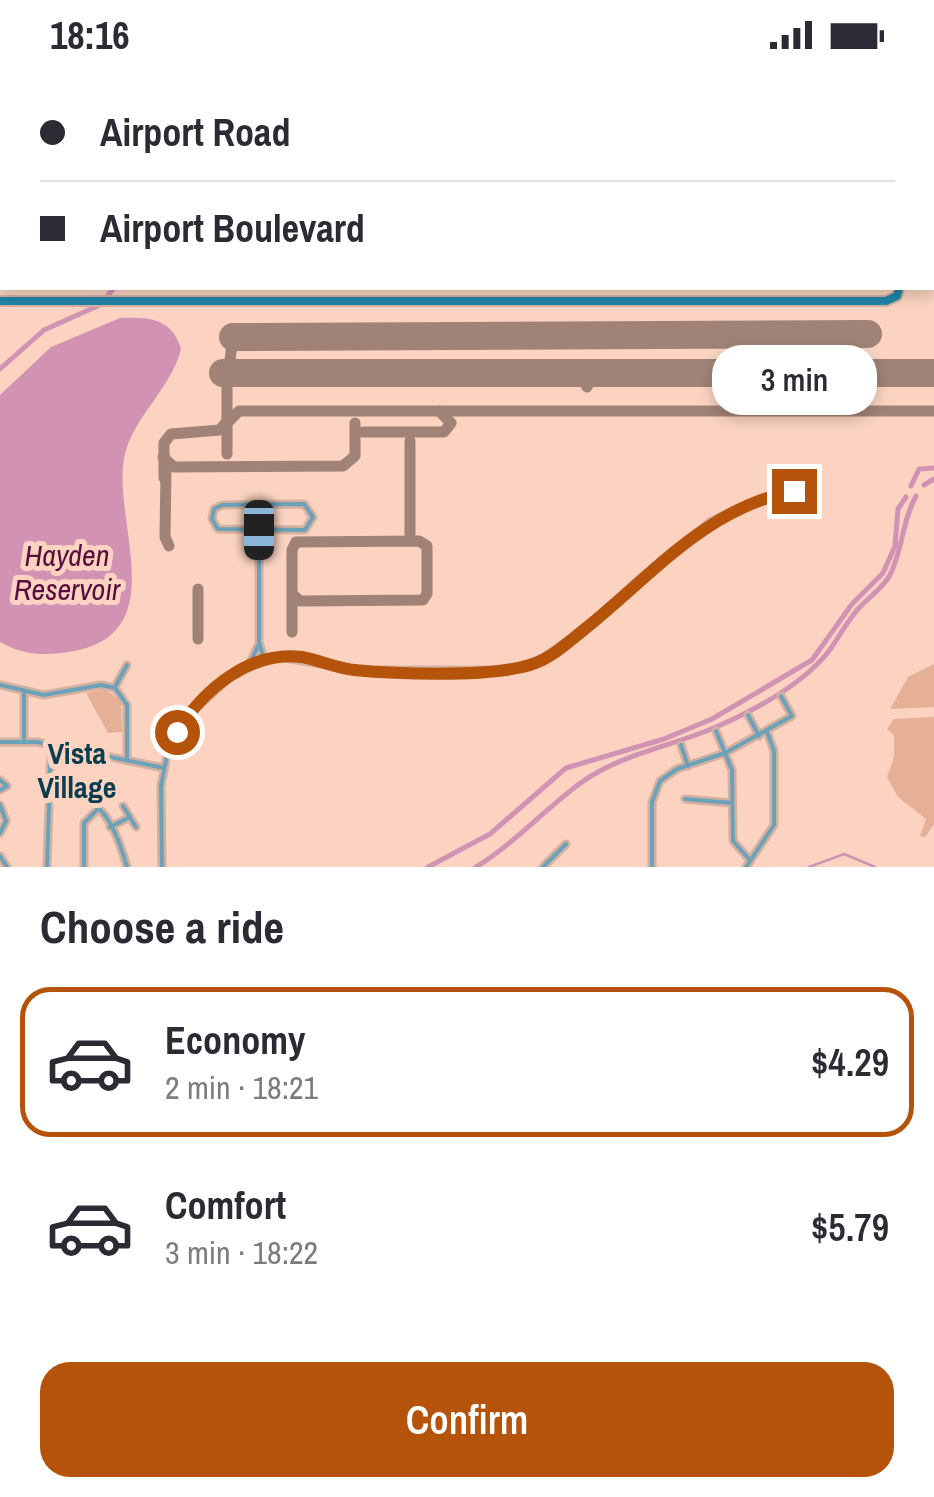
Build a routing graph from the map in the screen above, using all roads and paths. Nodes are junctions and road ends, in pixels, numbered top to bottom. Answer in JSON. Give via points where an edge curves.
{"nodes":[{"id":1,"x":898,"y":292,"type":"edge"},
{"id":2,"x":0,"y":301,"type":"edge"},
{"id":3,"x":812,"y":490,"type":"dead end"},
{"id":4,"x":259,"y":530,"type":"junction"},
{"id":5,"x":260,"y":642,"type":"junction"},
{"id":6,"x":264,"y":660,"type":"junction"},
{"id":7,"x":127,"y":665,"type":"dead end"},
{"id":8,"x":249,"y":665,"type":"junction"},
{"id":9,"x":0,"y":685,"type":"edge"},
{"id":10,"x":115,"y":688,"type":"junction"},
{"id":11,"x":24,"y":692,"type":"junction"},
{"id":12,"x":781,"y":696,"type":"dead end"},
{"id":13,"x":748,"y":715,"type":"dead end"},
{"id":14,"x":716,"y":731,"type":"dead end"},
{"id":15,"x":767,"y":732,"type":"junction"},
{"id":16,"x":758,"y":736,"type":"junction"},
{"id":17,"x":0,"y":742,"type":"edge"},
{"id":18,"x":24,"y":742,"type":"junction"},
{"id":19,"x":80,"y":742,"type":"dead end"},
{"id":20,"x":51,"y":744,"type":"junction"},
{"id":21,"x":681,"y":745,"type":"dead end"},
{"id":22,"x":79,"y":750,"type":"junction"},
{"id":23,"x":725,"y":753,"type":"junction"},
{"id":24,"x":127,"y":761,"type":"junction"},
{"id":25,"x":688,"y":766,"type":"junction"},
{"id":26,"x":164,"y":768,"type":"junction"},
{"id":27,"x":0,"y":780,"type":"edge"},
{"id":28,"x":0,"y":790,"type":"edge"},
{"id":29,"x":46,"y":790,"type":"junction"},
{"id":30,"x":684,"y":800,"type":"dead end"},
{"id":31,"x":732,"y":803,"type":"junction"},
{"id":32,"x":0,"y":805,"type":"edge"},
{"id":33,"x":123,"y":806,"type":"dead end"},
{"id":34,"x":99,"y":808,"type":"junction"},
{"id":35,"x":128,"y":818,"type":"junction"},
{"id":36,"x":110,"y":828,"type":"junction"},
{"id":37,"x":136,"y":828,"type":"dead end"},
{"id":38,"x":0,"y":833,"type":"edge"},
{"id":39,"x":566,"y":844,"type":"dead end"},
{"id":40,"x":0,"y":856,"type":"edge"},
{"id":41,"x":749,"y":859,"type":"junction"},
{"id":42,"x":7,"y":867,"type":"edge"},
{"id":43,"x":46,"y":867,"type":"edge"},
{"id":44,"x":84,"y":867,"type":"edge"},
{"id":45,"x":127,"y":867,"type":"edge"},
{"id":46,"x":162,"y":867,"type":"edge"},
{"id":47,"x":543,"y":867,"type":"edge"},
{"id":48,"x":652,"y":867,"type":"edge"},
{"id":49,"x":746,"y":867,"type":"edge"}],
"edges":[{"from":1,"to":2,"type":"street","via":[[886,301]]},
{"from":3,"to":6,"type":"street","via":[[758,498],[712,521],[558,651],[524,667],[357,670],[300,657]]},
{"from":4,"to":4,"type":"street","via":[[218,530],[212,513],[222,505],[304,504],[312,511],[305,530]]},
{"from":4,"to":5,"type":"street"},
{"from":5,"to":6,"type":"street"},
{"from":5,"to":8,"type":"street"},
{"from":6,"to":8,"type":"street"},
{"from":7,"to":10,"type":"street"},
{"from":8,"to":26,"type":"street","via":[[187,717]]},
{"from":9,"to":11,"type":"street"},
{"from":10,"to":11,"type":"street"},
{"from":10,"to":24,"type":"street","via":[[127,706]]},
{"from":11,"to":18,"type":"street"},
{"from":12,"to":15,"type":"street","via":[[792,716]]},
{"from":13,"to":16,"type":"street"},
{"from":14,"to":23,"type":"street"},
{"from":15,"to":16,"type":"street"},
{"from":15,"to":41,"type":"street","via":[[774,752],[774,821]]},
{"from":16,"to":23,"type":"street"},
{"from":17,"to":18,"type":"street"},
{"from":18,"to":20,"type":"street"},
{"from":19,"to":22,"type":"street"},
{"from":20,"to":22,"type":"street"},
{"from":20,"to":29,"type":"street"},
{"from":21,"to":25,"type":"street"},
{"from":22,"to":24,"type":"street"},
{"from":23,"to":25,"type":"street"},
{"from":23,"to":31,"type":"street"},
{"from":24,"to":26,"type":"street"},
{"from":25,"to":48,"type":"street","via":[[654,785]]},
{"from":26,"to":46,"type":"street"},
{"from":27,"to":28,"type":"street","via":[[7,786]]},
{"from":29,"to":34,"type":"street","via":[[80,792]]},
{"from":29,"to":43,"type":"street"},
{"from":30,"to":31,"type":"street"},
{"from":31,"to":41,"type":"street","via":[[733,842]]},
{"from":32,"to":38,"type":"street","via":[[6,821]]},
{"from":33,"to":35,"type":"street"},
{"from":34,"to":36,"type":"street"},
{"from":34,"to":44,"type":"street","via":[[86,818]]},
{"from":35,"to":36,"type":"street"},
{"from":35,"to":37,"type":"street"},
{"from":36,"to":45,"type":"street"},
{"from":39,"to":47,"type":"street"},
{"from":40,"to":42,"type":"street"},
{"from":41,"to":49,"type":"street"}]}
